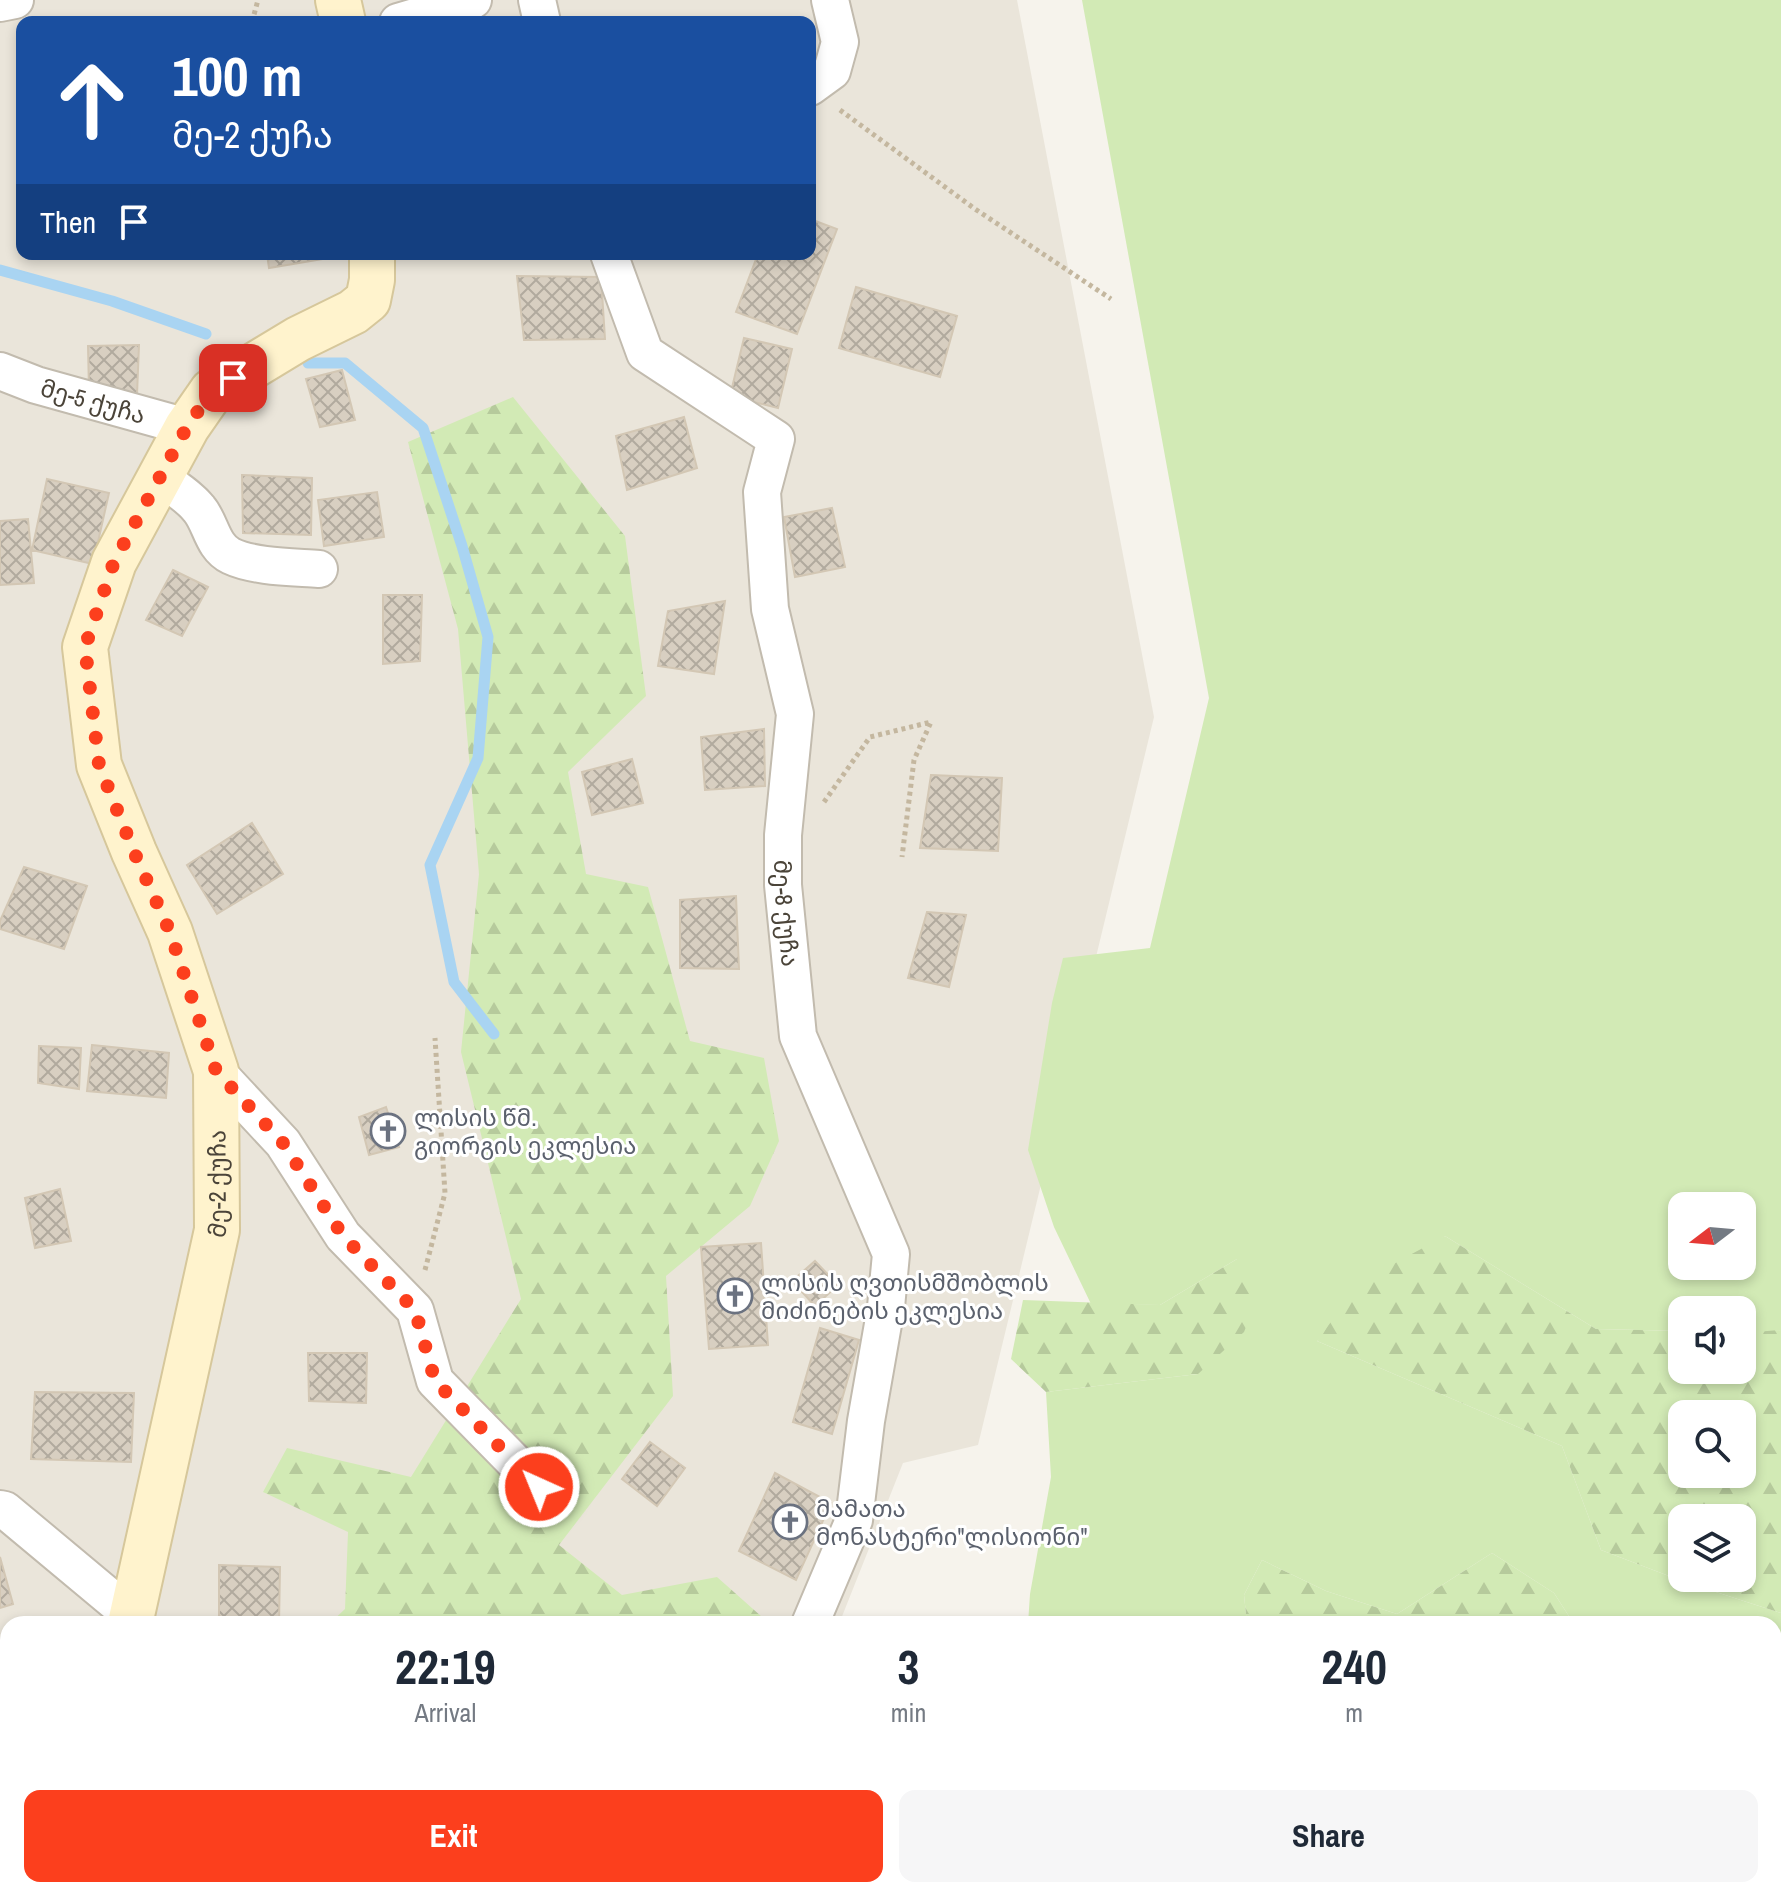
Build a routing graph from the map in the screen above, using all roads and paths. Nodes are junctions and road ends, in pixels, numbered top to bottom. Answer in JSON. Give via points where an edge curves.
{"nodes":[{"id":1,"x":15,"y":0,"type":"edge"},
{"id":2,"x":473,"y":0,"type":"edge"},
{"id":3,"x":830,"y":0,"type":"edge"},
{"id":4,"x":0,"y":3,"type":"edge"},
{"id":5,"x":418,"y":16,"type":"edge"},
{"id":6,"x":820,"y":95,"type":"edge"},
{"id":7,"x":372,"y":260,"type":"edge"},
{"id":8,"x":611,"y":260,"type":"edge"},
{"id":9,"x":1111,"y":299,"type":"dead end"},
{"id":10,"x":0,"y":371,"type":"edge"},
{"id":11,"x":187,"y":427,"type":"junction"},
{"id":12,"x":160,"y":477,"type":"junction"},
{"id":13,"x":319,"y":569,"type":"dead end"},
{"id":14,"x":783,"y":835,"type":"junction"},
{"id":15,"x":902,"y":857,"type":"dead end"},
{"id":16,"x":435,"y":1038,"type":"dead end"},
{"id":17,"x":216,"y":1071,"type":"junction"},
{"id":18,"x":415,"y":1310,"type":"junction"},
{"id":19,"x":539,"y":1487,"type":"dead end"},
{"id":20,"x":0,"y":1509,"type":"edge"},
{"id":21,"x":126,"y":1616,"type":"edge"},
{"id":22,"x":132,"y":1616,"type":"edge"},
{"id":23,"x":813,"y":1616,"type":"edge"}],
"edges":[{"from":1,"to":4,"type":"street"},
{"from":2,"to":5,"type":"street"},
{"from":3,"to":6,"type":"street","via":[[840,42]]},
{"from":6,"to":9,"type":"path","via":[[975,209]]},
{"from":7,"to":11,"type":"main road","name":"მე-2 ქუჩა","via":[[368,300],[212,391]]},
{"from":8,"to":14,"type":"street","name":"მე-8 ქუჩა","via":[[645,353],[776,439],[762,492],[770,609],[795,714]]},
{"from":10,"to":11,"type":"street","name":"მე-5 ქუჩა"},
{"from":11,"to":12,"type":"main road","name":"მე-2 ქუჩა"},
{"from":12,"to":13,"type":"street","via":[[201,511],[214,539],[229,555]]},
{"from":12,"to":17,"type":"main road","name":"მე-2 ქუჩა","via":[[114,562],[85,647],[99,765],[170,932]]},
{"from":14,"to":15,"type":"path","via":[[815,814],[870,737],[931,722],[914,760]]},
{"from":14,"to":23,"type":"street","name":"მე-8 ქუჩა","via":[[798,1036],[891,1254],[854,1520]]},
{"from":16,"to":18,"type":"path","via":[[445,1193]]},
{"from":17,"to":18,"type":"street","via":[[283,1143],[343,1236]]},
{"from":17,"to":22,"type":"main road","name":"მე-2 ქუჩა","via":[[217,1230]]},
{"from":18,"to":19,"type":"street","via":[[435,1381]]},
{"from":20,"to":21,"type":"street"}]}
